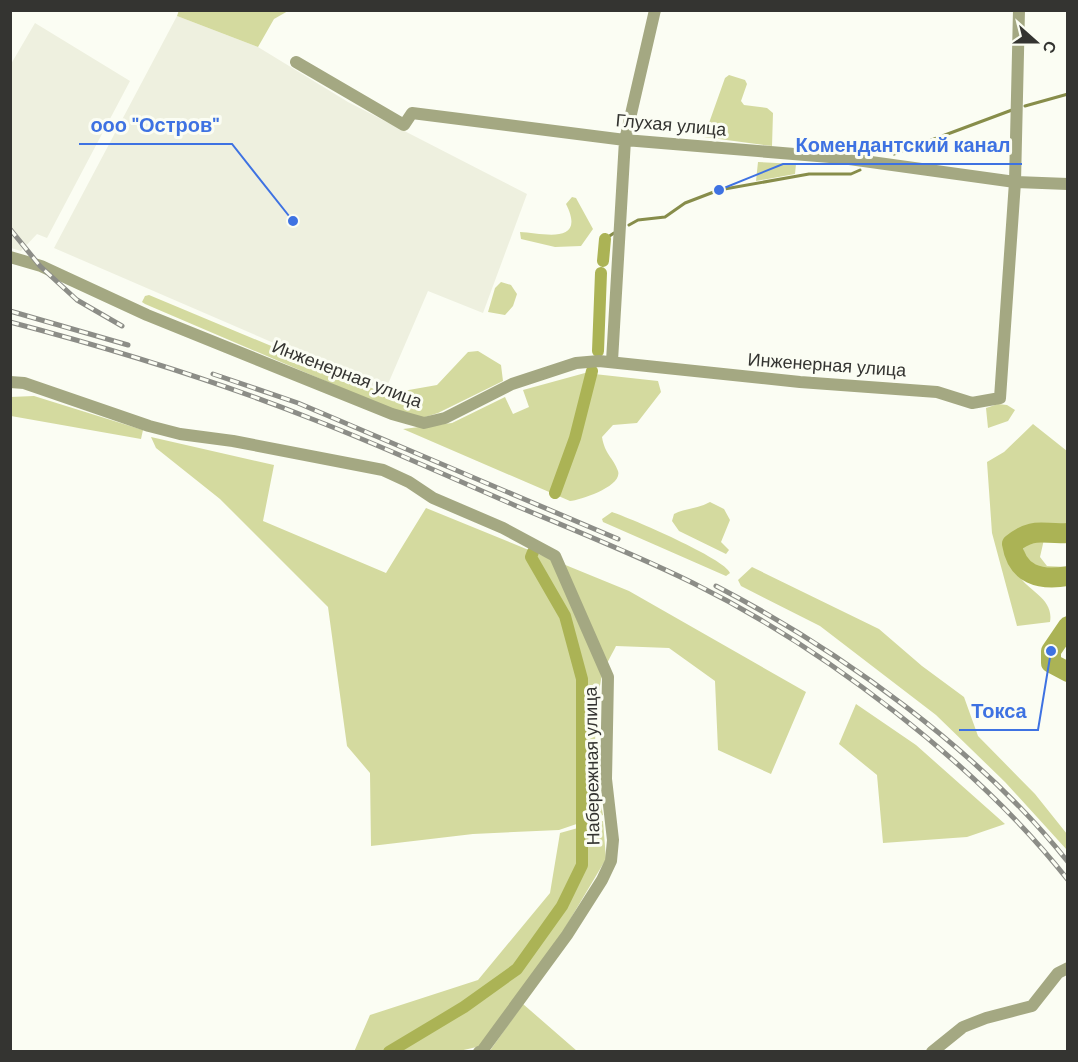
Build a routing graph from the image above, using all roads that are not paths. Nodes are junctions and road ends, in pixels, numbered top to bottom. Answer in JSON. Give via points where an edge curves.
{"nodes":[{"id":1,"x":655,"y":10,"type":"edge"},
{"id":2,"x":1019,"y":10,"type":"edge"},
{"id":3,"x":296,"y":62,"type":"dead end"},
{"id":4,"x":626,"y":140,"type":"junction"},
{"id":5,"x":1015,"y":182,"type":"junction"},
{"id":6,"x":1068,"y":184,"type":"edge"},
{"id":7,"x":10,"y":257,"type":"edge"},
{"id":8,"x":612,"y":361,"type":"junction"},
{"id":9,"x":10,"y":382,"type":"edge"},
{"id":10,"x":1068,"y":968,"type":"edge"},
{"id":11,"x":479,"y":1052,"type":"edge"},
{"id":12,"x":932,"y":1052,"type":"edge"}],
"edges":[{"from":1,"to":4,"type":"street"},
{"from":2,"to":5,"type":"street"},
{"from":3,"to":4,"type":"street","name":"Глухая улица","via":[[404,125],[412,113]]},
{"from":4,"to":5,"type":"street","name":"Глухая улица","via":[[842,158]]},
{"from":4,"to":8,"type":"street"},
{"from":5,"to":6,"type":"street","name":"Глухая улица"},
{"from":5,"to":8,"type":"street","name":"Инженерная улица","via":[[1000,398],[972,403],[937,392],[684,371]]},
{"from":7,"to":8,"type":"street","name":"Инженерная улица","via":[[42,266],[147,315],[392,414],[424,423],[445,418],[512,384],[566,366]]},
{"from":9,"to":11,"type":"street","name":"Набережная улица","via":[[24,383],[180,434],[383,470],[555,556],[608,676],[606,779],[613,840],[611,861],[567,935]]},
{"from":10,"to":12,"type":"street","via":[[1058,973],[1032,1006],[963,1027]]}]}
